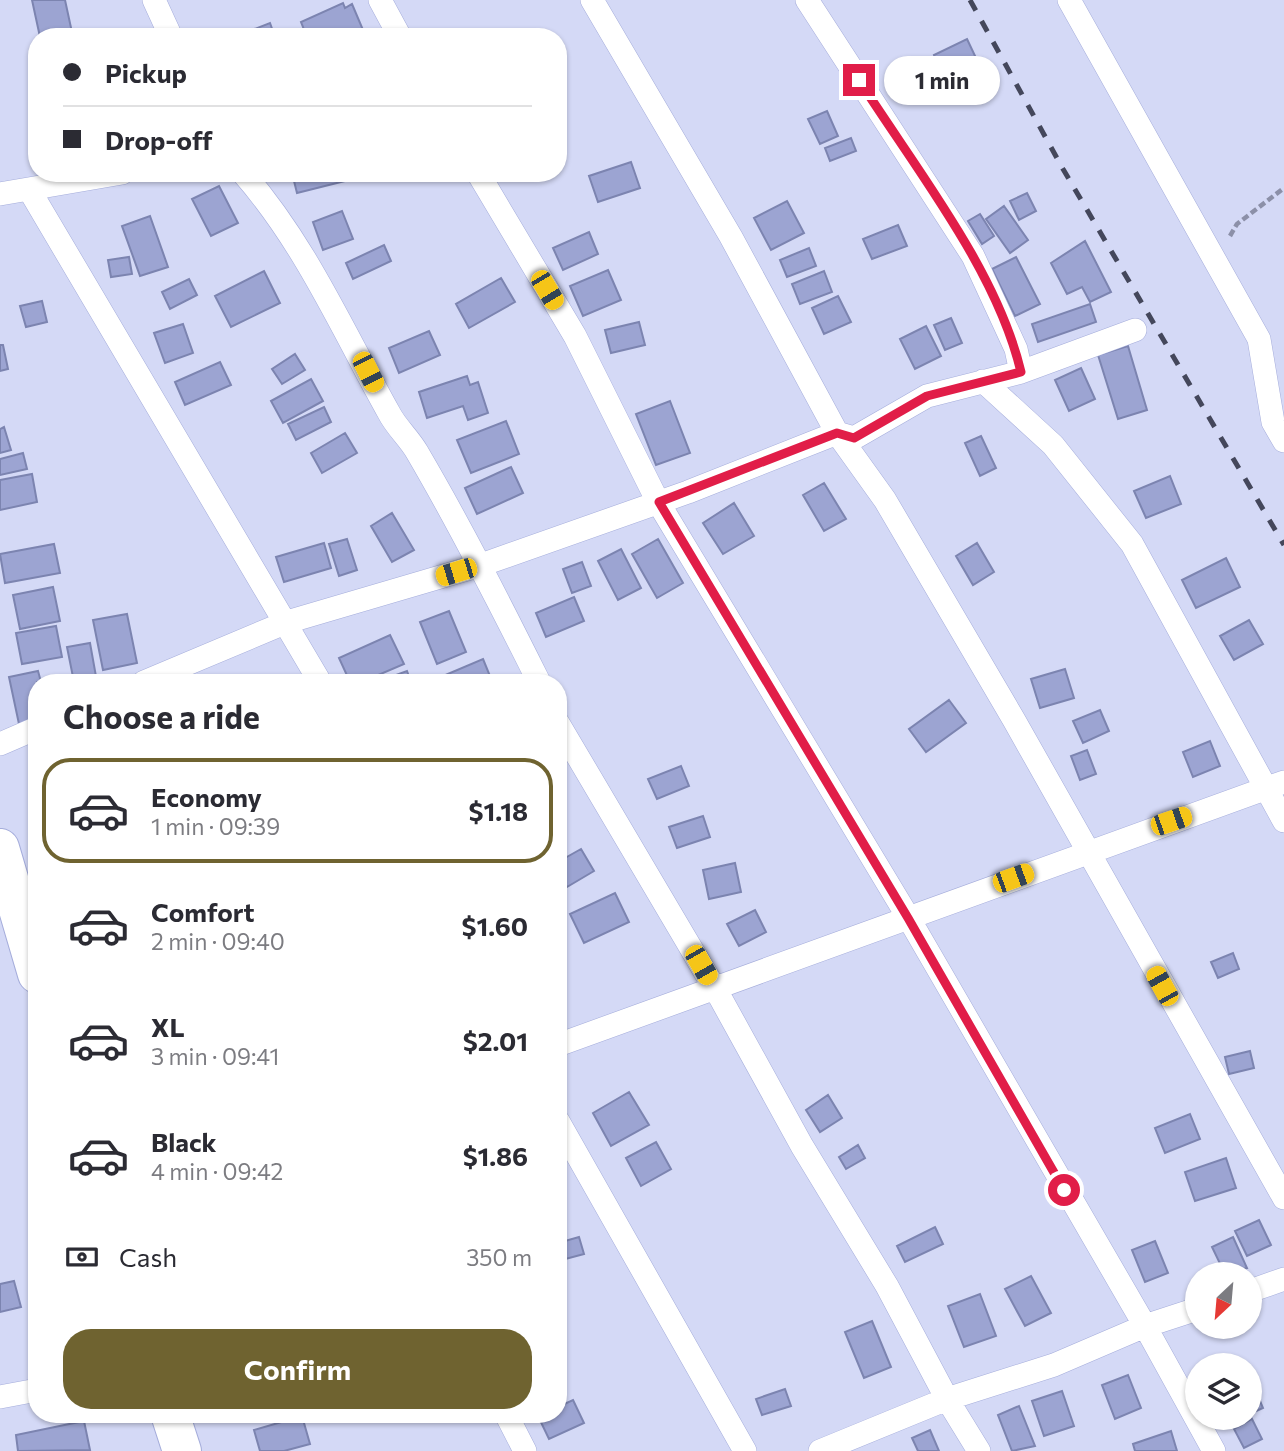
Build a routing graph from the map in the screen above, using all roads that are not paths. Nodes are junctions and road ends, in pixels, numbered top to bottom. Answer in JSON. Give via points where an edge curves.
{"nodes":[{"id":1,"x":154,"y":0,"type":"edge"},
{"id":2,"x":380,"y":0,"type":"edge"},
{"id":3,"x":593,"y":0,"type":"edge"},
{"id":4,"x":807,"y":0,"type":"edge"},
{"id":5,"x":1069,"y":0,"type":"edge"},
{"id":6,"x":167,"y":28,"type":"edge"},
{"id":7,"x":395,"y":28,"type":"edge"},
{"id":8,"x":76,"y":182,"type":"edge"},
{"id":9,"x":251,"y":182,"type":"edge"},
{"id":10,"x":483,"y":182,"type":"edge"},
{"id":11,"x":30,"y":191,"type":"junction"},
{"id":12,"x":0,"y":194,"type":"edge"},
{"id":13,"x":1135,"y":330,"type":"dead end"},
{"id":14,"x":1021,"y":372,"type":"junction"},
{"id":15,"x":983,"y":381,"type":"junction"},
{"id":16,"x":837,"y":433,"type":"junction"},
{"id":17,"x":1284,"y":441,"type":"edge"},
{"id":18,"x":659,"y":502,"type":"junction"},
{"id":19,"x":481,"y":565,"type":"junction"},
{"id":20,"x":287,"y":622,"type":"junction"},
{"id":21,"x":163,"y":674,"type":"edge"},
{"id":22,"x":316,"y":674,"type":"edge"},
{"id":23,"x":534,"y":674,"type":"edge"},
{"id":24,"x":28,"y":732,"type":"edge"},
{"id":25,"x":567,"y":738,"type":"edge"},
{"id":26,"x":0,"y":744,"type":"edge"},
{"id":27,"x":1274,"y":785,"type":"edge"},
{"id":28,"x":1284,"y":821,"type":"edge"},
{"id":29,"x":0,"y":848,"type":"edge"},
{"id":30,"x":1087,"y":851,"type":"junction"},
{"id":31,"x":908,"y":918,"type":"junction"},
{"id":32,"x":28,"y":943,"type":"edge"},
{"id":33,"x":714,"y":988,"type":"junction"},
{"id":34,"x":567,"y":1042,"type":"edge"},
{"id":35,"x":567,"y":1137,"type":"edge"},
{"id":36,"x":1284,"y":1198,"type":"edge"},
{"id":37,"x":1284,"y":1279,"type":"edge"},
{"id":38,"x":1262,"y":1287,"type":"edge"},
{"id":39,"x":1185,"y":1313,"type":"edge"},
{"id":40,"x":1145,"y":1326,"type":"junction"},
{"id":41,"x":28,"y":1392,"type":"edge"},
{"id":42,"x":0,"y":1397,"type":"edge"},
{"id":43,"x":947,"y":1399,"type":"junction"},
{"id":44,"x":173,"y":1423,"type":"edge"},
{"id":45,"x":511,"y":1423,"type":"edge"},
{"id":46,"x":182,"y":1451,"type":"edge"},
{"id":47,"x":525,"y":1451,"type":"edge"},
{"id":48,"x":744,"y":1451,"type":"edge"},
{"id":49,"x":820,"y":1451,"type":"edge"},
{"id":50,"x":979,"y":1451,"type":"edge"},
{"id":51,"x":1213,"y":1451,"type":"edge"}],
"edges":[{"from":1,"to":6,"type":"street"},
{"from":2,"to":7,"type":"street"},
{"from":3,"to":16,"type":"street","via":[[718,213]]},
{"from":4,"to":14,"type":"street","via":[[974,256],[1016,349]]},
{"from":5,"to":17,"type":"street","via":[[1259,339],[1273,422]]},
{"from":8,"to":11,"type":"street"},
{"from":9,"to":19,"type":"street","via":[[274,209],[343,323],[390,416],[415,448]]},
{"from":10,"to":18,"type":"street","via":[[575,336]]},
{"from":11,"to":12,"type":"street"},
{"from":11,"to":20,"type":"street"},
{"from":13,"to":14,"type":"street"},
{"from":14,"to":15,"type":"street"},
{"from":15,"to":16,"type":"street","via":[[927,396],[854,438]]},
{"from":15,"to":27,"type":"street","via":[[1054,445],[1132,544]]},
{"from":16,"to":18,"type":"street"},
{"from":16,"to":30,"type":"street","via":[[885,500]]},
{"from":18,"to":19,"type":"street"},
{"from":18,"to":31,"type":"street"},
{"from":19,"to":20,"type":"street"},
{"from":19,"to":23,"type":"street"},
{"from":20,"to":21,"type":"street"},
{"from":20,"to":22,"type":"street"},
{"from":24,"to":26,"type":"street"},
{"from":25,"to":33,"type":"street"},
{"from":27,"to":28,"type":"street"},
{"from":27,"to":30,"type":"street"},
{"from":29,"to":32,"type":"highway"},
{"from":30,"to":31,"type":"street"},
{"from":30,"to":36,"type":"street"},
{"from":31,"to":33,"type":"street"},
{"from":31,"to":40,"type":"street"},
{"from":33,"to":34,"type":"street"},
{"from":33,"to":43,"type":"street","via":[[887,1286]]},
{"from":35,"to":48,"type":"street"},
{"from":37,"to":38,"type":"street"},
{"from":39,"to":40,"type":"street"},
{"from":40,"to":43,"type":"street","via":[[1054,1365]]},
{"from":40,"to":51,"type":"street"},
{"from":41,"to":42,"type":"street"},
{"from":43,"to":49,"type":"street"},
{"from":43,"to":50,"type":"street"},
{"from":44,"to":46,"type":"highway"},
{"from":45,"to":47,"type":"street"}]}
